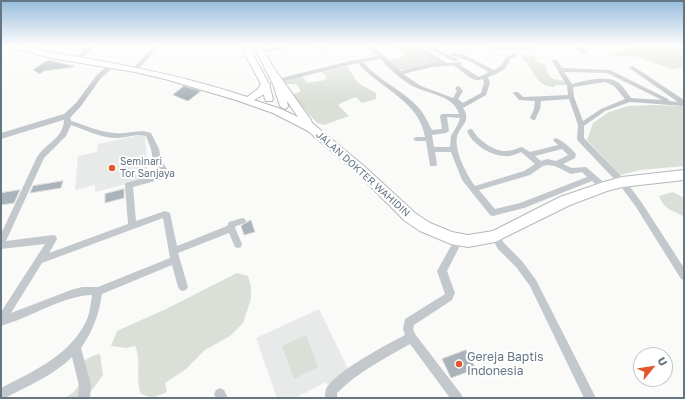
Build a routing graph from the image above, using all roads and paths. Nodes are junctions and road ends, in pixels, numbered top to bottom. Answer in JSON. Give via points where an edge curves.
{"nodes":[{"id":1,"x":254,"y":63,"type":"edge"},
{"id":2,"x":98,"y":64,"type":"edge"},
{"id":3,"x":141,"y":64,"type":"edge"},
{"id":4,"x":258,"y":64,"type":"edge"},
{"id":5,"x":348,"y":64,"type":"edge"},
{"id":6,"x":361,"y":64,"type":"edge"},
{"id":7,"x":389,"y":64,"type":"edge"},
{"id":8,"x":459,"y":64,"type":"joint"},
{"id":9,"x":476,"y":64,"type":"edge"},
{"id":10,"x":506,"y":64,"type":"edge"},
{"id":11,"x":558,"y":64,"type":"edge"},
{"id":12,"x":268,"y":65,"type":"junction"},
{"id":13,"x":447,"y":65,"type":"joint"},
{"id":14,"x":112,"y":66,"type":"junction"},
{"id":15,"x":631,"y":66,"type":"dead end"},
{"id":16,"x":135,"y":70,"type":"junction"},
{"id":17,"x":562,"y":70,"type":"junction"},
{"id":18,"x":399,"y":73,"type":"junction"},
{"id":19,"x":495,"y":73,"type":"junction"},
{"id":20,"x":485,"y":77,"type":"junction"},
{"id":21,"x":279,"y":80,"type":"junction"},
{"id":22,"x":265,"y":84,"type":"junction"},
{"id":23,"x":570,"y":86,"type":"junction"},
{"id":24,"x":636,"y":86,"type":"junction"},
{"id":25,"x":619,"y":87,"type":"junction"},
{"id":26,"x":458,"y":88,"type":"dead end"},
{"id":27,"x":516,"y":93,"type":"dead end"},
{"id":28,"x":252,"y":97,"type":"junction"},
{"id":29,"x":571,"y":97,"type":"junction"},
{"id":30,"x":240,"y":98,"type":"junction"},
{"id":31,"x":538,"y":100,"type":"junction"},
{"id":32,"x":629,"y":100,"type":"junction"},
{"id":33,"x":267,"y":103,"type":"junction"},
{"id":34,"x":670,"y":103,"type":"junction"},
{"id":35,"x":684,"y":104,"type":"edge"},
{"id":36,"x":463,"y":106,"type":"junction"},
{"id":37,"x":280,"y":109,"type":"junction"},
{"id":38,"x":463,"y":116,"type":"junction"},
{"id":39,"x":533,"y":118,"type":"dead end"},
{"id":40,"x":67,"y":119,"type":"junction"},
{"id":41,"x":310,"y":125,"type":"junction"},
{"id":42,"x":581,"y":125,"type":"junction"},
{"id":43,"x":460,"y":129,"type":"junction"},
{"id":44,"x":470,"y":131,"type":"dead end"},
{"id":45,"x":429,"y":135,"type":"junction"},
{"id":46,"x":1,"y":136,"type":"edge"},
{"id":47,"x":416,"y":139,"type":"dead end"},
{"id":48,"x":556,"y":140,"type":"dead end"},
{"id":49,"x":564,"y":146,"type":"junction"},
{"id":50,"x":454,"y":149,"type":"junction"},
{"id":51,"x":431,"y":150,"type":"junction"},
{"id":52,"x":529,"y":155,"type":"junction"},
{"id":53,"x":433,"y":164,"type":"dead end"},
{"id":54,"x":540,"y":164,"type":"junction"},
{"id":55,"x":557,"y":164,"type":"junction"},
{"id":56,"x":684,"y":176,"type":"edge"},
{"id":57,"x":593,"y":178,"type":"junction"},
{"id":58,"x":622,"y":182,"type":"junction"},
{"id":59,"x":604,"y":187,"type":"junction"},
{"id":60,"x":474,"y":190,"type":"junction"},
{"id":61,"x":242,"y":220,"type":"dead end"},
{"id":62,"x":132,"y":226,"type":"junction"},
{"id":63,"x":231,"y":228,"type":"junction"},
{"id":64,"x":494,"y":236,"type":"junction"},
{"id":65,"x":459,"y":240,"type":"junction"},
{"id":66,"x":1,"y":244,"type":"edge"},
{"id":67,"x":238,"y":244,"type":"dead end"},
{"id":68,"x":174,"y":255,"type":"junction"},
{"id":69,"x":39,"y":260,"type":"junction"},
{"id":70,"x":684,"y":276,"type":"edge"},
{"id":71,"x":183,"y":287,"type":"dead end"},
{"id":72,"x":98,"y":291,"type":"junction"},
{"id":73,"x":411,"y":337,"type":"junction"},
{"id":74,"x":76,"y":347,"type":"junction"},
{"id":75,"x":1,"y":394,"type":"edge"},
{"id":76,"x":84,"y":398,"type":"edge"},
{"id":77,"x":331,"y":398,"type":"edge"},
{"id":78,"x":457,"y":398,"type":"edge"},
{"id":79,"x":590,"y":398,"type":"edge"}],
"edges":[{"from":1,"to":22,"type":"main road"},
{"from":2,"to":14,"type":"highway","name":"JALAN DOKTER WAHIDIN"},
{"from":3,"to":16,"type":"street"},
{"from":4,"to":12,"type":"main road"},
{"from":5,"to":21,"type":"street"},
{"from":6,"to":45,"type":"street","via":[[417,110]]},
{"from":7,"to":18,"type":"street"},
{"from":8,"to":13,"type":"street"},
{"from":8,"to":20,"type":"street","via":[[475,78]]},
{"from":9,"to":19,"type":"street"},
{"from":10,"to":19,"type":"street"},
{"from":11,"to":17,"type":"street"},
{"from":12,"to":21,"type":"highway"},
{"from":12,"to":37,"type":"main road","via":[[282,97]]},
{"from":13,"to":18,"type":"street"},
{"from":14,"to":16,"type":"highway","name":"JALAN DOKTER WAHIDIN"},
{"from":14,"to":40,"type":"street","via":[[97,79]]},
{"from":15,"to":35,"type":"street"},
{"from":16,"to":30,"type":"highway","name":"JALAN DOKTER WAHIDIN"},
{"from":17,"to":23,"type":"street"},
{"from":17,"to":24,"type":"street","via":[[608,71]]},
{"from":18,"to":38,"type":"street","via":[[420,87],[455,102]]},
{"from":19,"to":20,"type":"street"},
{"from":20,"to":36,"type":"street","via":[[487,83],[484,94]]},
{"from":21,"to":41,"type":"highway"},
{"from":22,"to":28,"type":"highway","via":[[262,91]]},
{"from":22,"to":33,"type":"main road"},
{"from":23,"to":25,"type":"street","via":[[606,81],[613,82]]},
{"from":23,"to":29,"type":"street"},
{"from":24,"to":25,"type":"street"},
{"from":24,"to":34,"type":"street"},
{"from":25,"to":32,"type":"street"},
{"from":26,"to":36,"type":"street","via":[[460,91],[455,99]]},
{"from":27,"to":31,"type":"street","via":[[521,99]]},
{"from":28,"to":30,"type":"highway"},
{"from":28,"to":33,"type":"highway"},
{"from":29,"to":31,"type":"street"},
{"from":29,"to":42,"type":"street"},
{"from":30,"to":33,"type":"highway","name":"JALAN DOKTER WAHIDIN"},
{"from":31,"to":39,"type":"street"},
{"from":32,"to":34,"type":"street"},
{"from":32,"to":42,"type":"street","via":[[603,110]]},
{"from":33,"to":37,"type":"highway","name":"JALAN DOKTER WAHIDIN"},
{"from":34,"to":35,"type":"street"},
{"from":36,"to":43,"type":"street","via":[[466,121]]},
{"from":37,"to":41,"type":"highway","name":"JALAN DOKTER WAHIDIN"},
{"from":38,"to":43,"type":"street"},
{"from":38,"to":45,"type":"street","via":[[444,115],[446,131]]},
{"from":40,"to":46,"type":"street"},
{"from":40,"to":62,"type":"street","via":[[108,136],[148,133],[157,160],[166,173],[129,185]]},
{"from":40,"to":66,"type":"street","via":[[64,135],[41,157]]},
{"from":41,"to":65,"type":"highway","name":"JALAN DOKTER WAHIDIN","via":[[410,218],[434,232]]},
{"from":42,"to":58,"type":"street","via":[[581,140]]},
{"from":43,"to":50,"type":"street","via":[[454,136]]},
{"from":44,"to":52,"type":"street","via":[[471,136],[489,149],[506,154],[522,149]]},
{"from":45,"to":47,"type":"street"},
{"from":45,"to":51,"type":"street"},
{"from":48,"to":49,"type":"street"},
{"from":49,"to":52,"type":"street"},
{"from":49,"to":55,"type":"street","via":[[573,155]]},
{"from":50,"to":51,"type":"street"},
{"from":50,"to":60,"type":"street","via":[[465,178]]},
{"from":51,"to":53,"type":"street"},
{"from":52,"to":54,"type":"street"},
{"from":54,"to":55,"type":"street"},
{"from":54,"to":60,"type":"street","via":[[527,173]]},
{"from":55,"to":57,"type":"street","via":[[571,171],[582,169]]},
{"from":56,"to":58,"type":"highway","name":"JALAN DOKTER WAHIDIN"},
{"from":57,"to":59,"type":"street"},
{"from":57,"to":60,"type":"street","via":[[534,201],[494,213]]},
{"from":58,"to":59,"type":"highway","name":"JALAN DOKTER WAHIDIN"},
{"from":58,"to":70,"type":"street","via":[[647,216]]},
{"from":59,"to":64,"type":"highway","name":"JALAN DOKTER WAHIDIN","via":[[565,201]]},
{"from":61,"to":63,"type":"street","via":[[232,224]]},
{"from":62,"to":68,"type":"street","via":[[166,214]]},
{"from":62,"to":69,"type":"street"},
{"from":63,"to":67,"type":"street"},
{"from":63,"to":68,"type":"street"},
{"from":64,"to":65,"type":"highway","name":"JALAN DOKTER WAHIDIN","via":[[468,241]]},
{"from":64,"to":79,"type":"street","via":[[533,283]]},
{"from":65,"to":73,"type":"street","via":[[442,271],[450,293],[449,297],[409,322]]},
{"from":66,"to":69,"type":"street","via":[[53,239]]},
{"from":68,"to":71,"type":"street"},
{"from":68,"to":72,"type":"street"},
{"from":69,"to":72,"type":"street","via":[[1,321],[15,318],[71,294]]},
{"from":72,"to":74,"type":"street","via":[[92,320]]},
{"from":73,"to":77,"type":"street","via":[[338,383],[330,391]]},
{"from":73,"to":78,"type":"street"},
{"from":74,"to":75,"type":"street","via":[[62,360]]},
{"from":74,"to":76,"type":"street","via":[[85,385]]}]}
